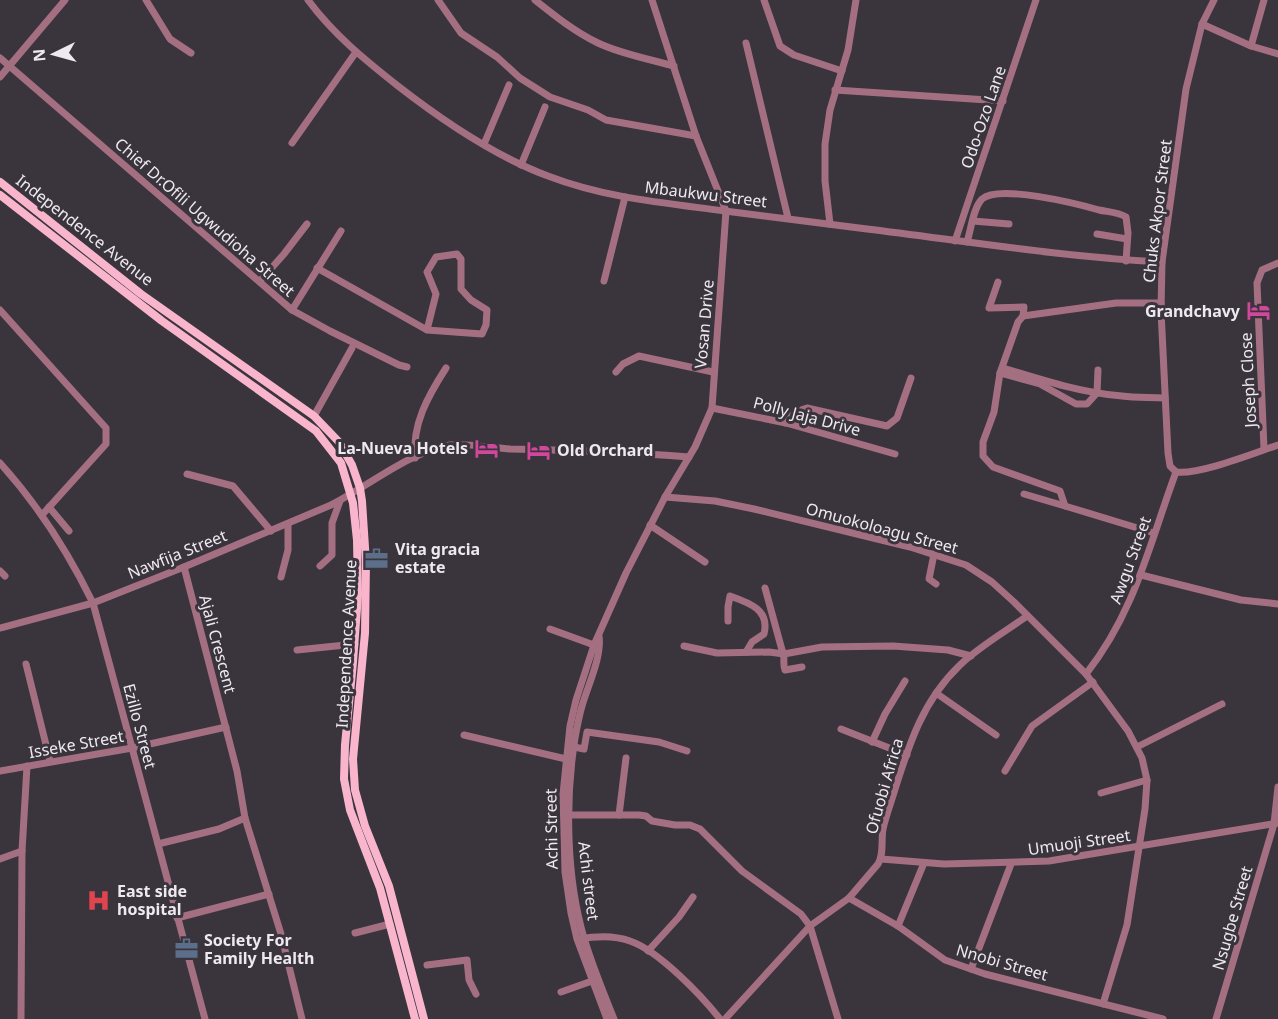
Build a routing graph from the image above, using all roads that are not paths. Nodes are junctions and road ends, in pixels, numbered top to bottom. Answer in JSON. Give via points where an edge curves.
{"nodes":[{"id":1,"x":65,"y":0,"type":"edge"},
{"id":2,"x":146,"y":0,"type":"edge"},
{"id":3,"x":308,"y":0,"type":"edge"},
{"id":4,"x":438,"y":0,"type":"edge"},
{"id":5,"x":535,"y":0,"type":"edge"},
{"id":6,"x":652,"y":0,"type":"edge"},
{"id":7,"x":764,"y":0,"type":"edge"},
{"id":8,"x":856,"y":0,"type":"edge"},
{"id":9,"x":1036,"y":0,"type":"edge"},
{"id":10,"x":1214,"y":0,"type":"edge"},
{"id":11,"x":1264,"y":0,"type":"edge"},
{"id":12,"x":1202,"y":24,"type":"junction"},
{"id":13,"x":746,"y":43,"type":"dead end"},
{"id":14,"x":1251,"y":46,"type":"junction"},
{"id":15,"x":356,"y":52,"type":"junction"},
{"id":16,"x":191,"y":53,"type":"dead end"},
{"id":17,"x":1278,"y":54,"type":"edge"},
{"id":18,"x":0,"y":58,"type":"edge"},
{"id":19,"x":9,"y":66,"type":"junction"},
{"id":20,"x":674,"y":66,"type":"junction"},
{"id":21,"x":842,"y":71,"type":"junction"},
{"id":22,"x":0,"y":77,"type":"edge"},
{"id":23,"x":509,"y":85,"type":"dead end"},
{"id":24,"x":835,"y":90,"type":"junction"},
{"id":25,"x":1003,"y":101,"type":"junction"},
{"id":26,"x":545,"y":107,"type":"dead end"},
{"id":27,"x":696,"y":135,"type":"junction"},
{"id":28,"x":292,"y":143,"type":"dead end"},
{"id":29,"x":484,"y":144,"type":"junction"},
{"id":30,"x":521,"y":165,"type":"junction"},
{"id":31,"x":0,"y":182,"type":"edge"},
{"id":32,"x":0,"y":195,"type":"edge"},
{"id":33,"x":625,"y":197,"type":"junction"},
{"id":34,"x":726,"y":211,"type":"junction"},
{"id":35,"x":788,"y":218,"type":"junction"},
{"id":36,"x":974,"y":221,"type":"junction"},
{"id":37,"x":307,"y":224,"type":"dead end"},
{"id":38,"x":830,"y":224,"type":"junction"},
{"id":39,"x":1009,"y":224,"type":"dead end"},
{"id":40,"x":341,"y":231,"type":"dead end"},
{"id":41,"x":1098,"y":234,"type":"dead end"},
{"id":42,"x":1127,"y":239,"type":"junction"},
{"id":43,"x":955,"y":241,"type":"junction"},
{"id":44,"x":968,"y":242,"type":"junction"},
{"id":45,"x":1126,"y":261,"type":"junction"},
{"id":46,"x":1162,"y":262,"type":"junction"},
{"id":47,"x":1278,"y":263,"type":"edge"},
{"id":48,"x":317,"y":268,"type":"junction"},
{"id":49,"x":260,"y":281,"type":"junction"},
{"id":50,"x":604,"y":281,"type":"dead end"},
{"id":51,"x":998,"y":282,"type":"dead end"},
{"id":52,"x":1161,"y":303,"type":"junction"},
{"id":53,"x":0,"y":310,"type":"edge"},
{"id":54,"x":292,"y":310,"type":"junction"},
{"id":55,"x":1023,"y":316,"type":"junction"},
{"id":56,"x":427,"y":330,"type":"junction"},
{"id":57,"x":352,"y":348,"type":"dead end"},
{"id":58,"x":407,"y":367,"type":"dead end"},
{"id":59,"x":446,"y":368,"type":"dead end"},
{"id":60,"x":1002,"y":370,"type":"junction"},
{"id":61,"x":1098,"y":370,"type":"dead end"},
{"id":62,"x":616,"y":372,"type":"dead end"},
{"id":63,"x":713,"y":372,"type":"junction"},
{"id":64,"x":911,"y":378,"type":"dead end"},
{"id":65,"x":1097,"y":393,"type":"junction"},
{"id":66,"x":1165,"y":398,"type":"junction"},
{"id":67,"x":712,"y":408,"type":"junction"},
{"id":68,"x":314,"y":416,"type":"junction"},
{"id":69,"x":786,"y":423,"type":"junction"},
{"id":70,"x":1278,"y":445,"type":"edge"},
{"id":71,"x":1264,"y":449,"type":"junction"},
{"id":72,"x":895,"y":454,"type":"dead end"},
{"id":73,"x":689,"y":457,"type":"junction"},
{"id":74,"x":415,"y":458,"type":"junction"},
{"id":75,"x":0,"y":463,"type":"edge"},
{"id":76,"x":1176,"y":472,"type":"junction"},
{"id":77,"x":187,"y":474,"type":"dead end"},
{"id":78,"x":360,"y":488,"type":"junction"},
{"id":79,"x":1024,"y":494,"type":"dead end"},
{"id":80,"x":352,"y":495,"type":"junction"},
{"id":81,"x":665,"y":497,"type":"junction"},
{"id":82,"x":340,"y":501,"type":"junction"},
{"id":83,"x":1065,"y":506,"type":"junction"},
{"id":84,"x":49,"y":507,"type":"junction"},
{"id":85,"x":42,"y":515,"type":"junction"},
{"id":86,"x":288,"y":524,"type":"junction"},
{"id":87,"x":650,"y":525,"type":"junction"},
{"id":88,"x":69,"y":531,"type":"dead end"},
{"id":89,"x":271,"y":531,"type":"junction"},
{"id":90,"x":1154,"y":533,"type":"junction"},
{"id":91,"x":934,"y":554,"type":"junction"},
{"id":92,"x":705,"y":562,"type":"dead end"},
{"id":93,"x":320,"y":566,"type":"dead end"},
{"id":94,"x":184,"y":567,"type":"junction"},
{"id":95,"x":1141,"y":575,"type":"junction"},
{"id":96,"x":281,"y":577,"type":"dead end"},
{"id":97,"x":936,"y":584,"type":"dead end"},
{"id":98,"x":765,"y":588,"type":"dead end"},
{"id":99,"x":93,"y":603,"type":"junction"},
{"id":100,"x":1278,"y":604,"type":"edge"},
{"id":101,"x":1027,"y":616,"type":"junction"},
{"id":102,"x":728,"y":621,"type":"dead end"},
{"id":103,"x":0,"y":628,"type":"edge"},
{"id":104,"x":550,"y":629,"type":"dead end"},
{"id":105,"x":360,"y":632,"type":"junction"},
{"id":106,"x":599,"y":636,"type":"junction"},
{"id":107,"x":355,"y":644,"type":"junction"},
{"id":108,"x":594,"y":645,"type":"junction"},
{"id":109,"x":684,"y":646,"type":"dead end"},
{"id":110,"x":297,"y":650,"type":"dead end"},
{"id":111,"x":746,"y":652,"type":"junction"},
{"id":112,"x":784,"y":654,"type":"junction"},
{"id":113,"x":971,"y":656,"type":"junction"},
{"id":114,"x":26,"y":664,"type":"dead end"},
{"id":115,"x":802,"y":667,"type":"dead end"},
{"id":116,"x":1086,"y":674,"type":"junction"},
{"id":117,"x":905,"y":681,"type":"dead end"},
{"id":118,"x":1093,"y":682,"type":"junction"},
{"id":119,"x":936,"y":693,"type":"junction"},
{"id":120,"x":1222,"y":704,"type":"dead end"},
{"id":121,"x":226,"y":726,"type":"junction"},
{"id":122,"x":841,"y":729,"type":"dead end"},
{"id":123,"x":464,"y":735,"type":"dead end"},
{"id":124,"x":996,"y":735,"type":"dead end"},
{"id":125,"x":872,"y":742,"type":"junction"},
{"id":126,"x":345,"y":746,"type":"junction"},
{"id":127,"x":354,"y":746,"type":"junction"},
{"id":128,"x":574,"y":747,"type":"junction"},
{"id":129,"x":1137,"y":747,"type":"junction"},
{"id":130,"x":132,"y":748,"type":"junction"},
{"id":131,"x":687,"y":751,"type":"dead end"},
{"id":132,"x":907,"y":755,"type":"junction"},
{"id":133,"x":626,"y":758,"type":"dead end"},
{"id":134,"x":566,"y":759,"type":"junction"},
{"id":135,"x":51,"y":761,"type":"junction"},
{"id":136,"x":27,"y":766,"type":"junction"},
{"id":137,"x":0,"y":771,"type":"edge"},
{"id":138,"x":1005,"y":771,"type":"dead end"},
{"id":139,"x":354,"y":778,"type":"junction"},
{"id":140,"x":344,"y":779,"type":"junction"},
{"id":141,"x":1147,"y":780,"type":"junction"},
{"id":142,"x":1278,"y":787,"type":"edge"},
{"id":143,"x":1101,"y":794,"type":"dead end"},
{"id":144,"x":566,"y":815,"type":"junction"},
{"id":145,"x":619,"y":815,"type":"junction"},
{"id":146,"x":245,"y":818,"type":"junction"},
{"id":147,"x":1276,"y":824,"type":"edge"},
{"id":148,"x":361,"y":827,"type":"junction"},
{"id":149,"x":158,"y":844,"type":"junction"},
{"id":150,"x":1140,"y":847,"type":"junction"},
{"id":151,"x":22,"y":850,"type":"junction"},
{"id":152,"x":0,"y":859,"type":"edge"},
{"id":153,"x":881,"y":859,"type":"junction"},
{"id":154,"x":924,"y":863,"type":"junction"},
{"id":155,"x":1011,"y":864,"type":"junction"},
{"id":156,"x":384,"y":887,"type":"junction"},
{"id":157,"x":269,"y":894,"type":"junction"},
{"id":158,"x":693,"y":897,"type":"dead end"},
{"id":159,"x":849,"y":898,"type":"junction"},
{"id":160,"x":177,"y":918,"type":"junction"},
{"id":161,"x":390,"y":924,"type":"junction"},
{"id":162,"x":810,"y":926,"type":"junction"},
{"id":163,"x":898,"y":926,"type":"junction"},
{"id":164,"x":355,"y":933,"type":"dead end"},
{"id":165,"x":580,"y":939,"type":"junction"},
{"id":166,"x":648,"y":951,"type":"junction"},
{"id":167,"x":427,"y":965,"type":"dead end"},
{"id":168,"x":971,"y":969,"type":"junction"},
{"id":169,"x":592,"y":981,"type":"junction"},
{"id":170,"x":561,"y":992,"type":"dead end"},
{"id":171,"x":476,"y":994,"type":"dead end"},
{"id":172,"x":415,"y":1000,"type":"junction"},
{"id":173,"x":1103,"y":1004,"type":"junction"},
{"id":174,"x":21,"y":1019,"type":"edge"},
{"id":175,"x":205,"y":1019,"type":"edge"},
{"id":176,"x":302,"y":1019,"type":"edge"},
{"id":177,"x":415,"y":1019,"type":"edge"},
{"id":178,"x":424,"y":1019,"type":"edge"},
{"id":179,"x":607,"y":1019,"type":"edge"},
{"id":180,"x":614,"y":1019,"type":"edge"},
{"id":181,"x":723,"y":1019,"type":"edge"},
{"id":182,"x":838,"y":1019,"type":"edge"},
{"id":183,"x":1163,"y":1019,"type":"edge"},
{"id":184,"x":1216,"y":1019,"type":"edge"}],
"edges":[{"from":1,"to":19,"type":"street"},
{"from":2,"to":16,"type":"street","via":[[170,39]]},
{"from":3,"to":15,"type":"street","name":"Mbaukwu Street"},
{"from":4,"to":27,"type":"street","via":[[461,33],[550,97],[606,120]]},
{"from":5,"to":20,"type":"street","via":[[573,29],[609,48]]},
{"from":6,"to":20,"type":"street","name":"Vosan Drive"},
{"from":7,"to":21,"type":"street","via":[[780,46],[794,55]]},
{"from":8,"to":21,"type":"street"},
{"from":9,"to":25,"type":"street","name":"Odo-Ozo Lane"},
{"from":10,"to":12,"type":"street","name":"Chuks Akpor Street"},
{"from":11,"to":14,"type":"street"},
{"from":12,"to":14,"type":"street"},
{"from":12,"to":46,"type":"street","name":"Chuks Akpor Street","via":[[1186,89]]},
{"from":13,"to":35,"type":"street"},
{"from":14,"to":17,"type":"street"},
{"from":15,"to":28,"type":"street"},
{"from":15,"to":29,"type":"street","name":"Mbaukwu Street","via":[[410,95]]},
{"from":18,"to":19,"type":"street","name":"Chief Dr.Ofili Ugwudioha Street"},
{"from":19,"to":22,"type":"street"},
{"from":19,"to":49,"type":"street","name":"Chief Dr.Ofili Ugwudioha Street"},
{"from":20,"to":27,"type":"street","name":"Vosan Drive"},
{"from":21,"to":24,"type":"street"},
{"from":23,"to":29,"type":"street"},
{"from":24,"to":25,"type":"street"},
{"from":24,"to":38,"type":"street","via":[[825,154]]},
{"from":25,"to":43,"type":"street","name":"Odo-Ozo Lane"},
{"from":26,"to":30,"type":"street"},
{"from":27,"to":34,"type":"street","name":"Vosan Drive"},
{"from":29,"to":30,"type":"street","name":"Mbaukwu Street"},
{"from":30,"to":33,"type":"street","name":"Mbaukwu Street","via":[[576,186]]},
{"from":31,"to":68,"type":"main road","name":"Independence Avenue","via":[[141,294]]},
{"from":32,"to":80,"type":"main road","name":"Independence Avenue","via":[[162,321],[316,431],[341,463]]},
{"from":33,"to":34,"type":"street","name":"Mbaukwu Street"},
{"from":33,"to":50,"type":"street"},
{"from":34,"to":35,"type":"street","name":"Mbaukwu Street"},
{"from":34,"to":63,"type":"street","name":"Vosan Drive"},
{"from":35,"to":38,"type":"street","name":"Mbaukwu Street"},
{"from":36,"to":39,"type":"street"},
{"from":36,"to":42,"type":"street","via":[[978,204],[991,194],[1042,197],[1122,214],[1127,221]]},
{"from":36,"to":44,"type":"street"},
{"from":37,"to":49,"type":"street"},
{"from":38,"to":43,"type":"street","name":"Mbaukwu Street"},
{"from":40,"to":48,"type":"street"},
{"from":41,"to":42,"type":"street"},
{"from":42,"to":45,"type":"street"},
{"from":43,"to":44,"type":"street","name":"Mbaukwu Street"},
{"from":44,"to":45,"type":"street","name":"Mbaukwu Street"},
{"from":45,"to":46,"type":"street","name":"Mbaukwu Street"},
{"from":46,"to":52,"type":"street","name":"Chuks Akpor Street"},
{"from":47,"to":71,"type":"street","name":"Joseph Close","via":[[1264,268],[1257,282]]},
{"from":48,"to":54,"type":"street"},
{"from":48,"to":56,"type":"street"},
{"from":49,"to":54,"type":"street","name":"Chief Dr.Ofili Ugwudioha Street"},
{"from":51,"to":55,"type":"street","via":[[989,308],[1024,307]]},
{"from":52,"to":55,"type":"street","via":[[1116,303]]},
{"from":52,"to":66,"type":"street","name":"Chuks Akpor Street"},
{"from":53,"to":84,"type":"street","via":[[106,428],[106,444]]},
{"from":54,"to":58,"type":"street","name":"Chief Dr.Ofili Ugwudioha Street"},
{"from":55,"to":60,"type":"street","via":[[1014,330]]},
{"from":56,"to":56,"type":"street","via":[[436,294],[427,272],[436,257],[457,254],[461,259],[460,289],[487,310],[486,325],[482,334]]},
{"from":57,"to":68,"type":"street"},
{"from":59,"to":74,"type":"street","via":[[425,403],[414,441]]},
{"from":60,"to":65,"type":"street"},
{"from":60,"to":65,"type":"street","via":[[1040,384],[1076,404],[1087,404]]},
{"from":60,"to":83,"type":"street","via":[[983,442],[983,456],[999,470],[1060,491]]},
{"from":61,"to":65,"type":"street"},
{"from":62,"to":63,"type":"street","via":[[639,356]]},
{"from":63,"to":67,"type":"street","name":"Vosan Drive"},
{"from":64,"to":69,"type":"street","via":[[897,418],[887,426],[807,408],[795,412]]},
{"from":65,"to":66,"type":"street"},
{"from":66,"to":76,"type":"street","name":"Chuks Akpor Street","via":[[1168,453],[1170,466]]},
{"from":67,"to":69,"type":"street","name":"Polly Jaja Drive"},
{"from":67,"to":73,"type":"street","name":"Vosan Drive"},
{"from":68,"to":78,"type":"main road","name":"Independence Avenue","via":[[339,442]]},
{"from":69,"to":72,"type":"street","name":"Polly Jaja Drive"},
{"from":70,"to":71,"type":"street"},
{"from":71,"to":76,"type":"street"},
{"from":73,"to":74,"type":"street","name":"Nawfija Street","via":[[453,445]]},
{"from":73,"to":81,"type":"street","name":"Vosan Drive"},
{"from":74,"to":78,"type":"street","name":"Nawfija Street"},
{"from":75,"to":85,"type":"street","name":"Ezillo Street"},
{"from":76,"to":90,"type":"street","name":"Awgu Street"},
{"from":77,"to":89,"type":"street","via":[[232,485]]},
{"from":78,"to":80,"type":"street","name":"Nawfija Street"},
{"from":78,"to":105,"type":"main road","name":"Independence Avenue","via":[[366,563]]},
{"from":79,"to":83,"type":"street"},
{"from":80,"to":82,"type":"street","name":"Nawfija Street"},
{"from":80,"to":105,"type":"main road","name":"Independence Avenue"},
{"from":81,"to":87,"type":"street","name":"Vosan Drive"},
{"from":81,"to":91,"type":"street","name":"Omuokoloagu Street","via":[[754,509]]},
{"from":82,"to":86,"type":"street","name":"Nawfija Street"},
{"from":82,"to":93,"type":"street","via":[[332,523],[332,555]]},
{"from":83,"to":90,"type":"street"},
{"from":84,"to":85,"type":"street"},
{"from":84,"to":88,"type":"street"},
{"from":85,"to":99,"type":"street","name":"Ezillo Street","via":[[66,550]]},
{"from":86,"to":89,"type":"street","name":"Nawfija Street"},
{"from":86,"to":96,"type":"street","via":[[288,550]]},
{"from":87,"to":92,"type":"street"},
{"from":87,"to":106,"type":"street","name":"Vosan Drive"},
{"from":89,"to":94,"type":"street","name":"Nawfija Street"},
{"from":90,"to":95,"type":"street","name":"Awgu Street"},
{"from":91,"to":97,"type":"street","via":[[929,579]]},
{"from":91,"to":101,"type":"street","name":"Omuokoloagu Street","via":[[977,572]]},
{"from":94,"to":99,"type":"street","name":"Nawfija Street"},
{"from":94,"to":121,"type":"street","name":"Ajali Crescent"},
{"from":95,"to":100,"type":"street","via":[[1241,600]]},
{"from":95,"to":116,"type":"street","name":"Awgu Street","via":[[1123,618]]},
{"from":98,"to":112,"type":"street"},
{"from":99,"to":103,"type":"street","name":"Nawfija Street"},
{"from":99,"to":130,"type":"street","name":"Ezillo Street"},
{"from":101,"to":113,"type":"street","name":"Ofuobi Africa"},
{"from":101,"to":116,"type":"street","name":"Omuokoloagu Street"},
{"from":102,"to":111,"type":"street","via":[[730,596],[764,614],[764,634]]},
{"from":104,"to":108,"type":"street"},
{"from":105,"to":107,"type":"main road","name":"Independence Avenue"},
{"from":105,"to":127,"type":"main road","name":"Independence Avenue"},
{"from":106,"to":108,"type":"street","name":"Achi Street"},
{"from":106,"to":128,"type":"street","name":"Achi street","via":[[601,648],[580,710]]},
{"from":107,"to":110,"type":"street"},
{"from":107,"to":126,"type":"main road","name":"Independence Avenue"},
{"from":108,"to":134,"type":"street","name":"Achi Street","via":[[574,708]]},
{"from":109,"to":111,"type":"street","via":[[717,653]]},
{"from":111,"to":112,"type":"street"},
{"from":112,"to":113,"type":"street","via":[[822,647],[893,646],[948,650]]},
{"from":112,"to":115,"type":"street","via":[[785,670]]},
{"from":113,"to":119,"type":"street","name":"Ofuobi Africa"},
{"from":114,"to":135,"type":"street"},
{"from":116,"to":118,"type":"street"},
{"from":117,"to":125,"type":"street"},
{"from":118,"to":129,"type":"street"},
{"from":118,"to":138,"type":"street","via":[[1032,726]]},
{"from":119,"to":124,"type":"street"},
{"from":119,"to":132,"type":"street","name":"Ofuobi Africa","via":[[917,723]]},
{"from":120,"to":129,"type":"street"},
{"from":121,"to":130,"type":"street","name":"Isseke Street"},
{"from":121,"to":146,"type":"street","name":"Ajali Crescent"},
{"from":122,"to":125,"type":"street"},
{"from":123,"to":134,"type":"street"},
{"from":125,"to":132,"type":"street"},
{"from":126,"to":127,"type":"main road"},
{"from":126,"to":140,"type":"main road","name":"Independence Avenue"},
{"from":127,"to":139,"type":"main road","name":"Independence Avenue"},
{"from":128,"to":131,"type":"street","via":[[584,749],[587,732],[659,742]]},
{"from":128,"to":144,"type":"street","name":"Achi street"},
{"from":129,"to":141,"type":"street"},
{"from":130,"to":135,"type":"street","name":"Isseke Street"},
{"from":130,"to":149,"type":"street","name":"Ezillo Street"},
{"from":132,"to":153,"type":"street","name":"Ofuobi Africa","via":[[884,826]]},
{"from":133,"to":145,"type":"street"},
{"from":134,"to":144,"type":"street","name":"Achi Street"},
{"from":135,"to":136,"type":"street","name":"Isseke Street"},
{"from":136,"to":137,"type":"street","name":"Isseke Street"},
{"from":136,"to":151,"type":"street"},
{"from":139,"to":140,"type":"main road"},
{"from":139,"to":148,"type":"main road","name":"Independence Avenue"},
{"from":140,"to":148,"type":"main road","name":"Independence Avenue","via":[[348,803]]},
{"from":141,"to":143,"type":"street"},
{"from":141,"to":150,"type":"street"},
{"from":142,"to":147,"type":"street","name":"Nsugbe Street"},
{"from":144,"to":145,"type":"street"},
{"from":144,"to":165,"type":"street","name":"Achi street"},
{"from":145,"to":162,"type":"street","via":[[646,816],[652,821],[700,829],[735,865],[801,914]]},
{"from":146,"to":149,"type":"street","via":[[219,829]]},
{"from":146,"to":157,"type":"street","name":"Ajali Crescent"},
{"from":147,"to":150,"type":"street","name":"Umuoji Street"},
{"from":147,"to":184,"type":"street","name":"Nsugbe Street"},
{"from":148,"to":156,"type":"main road","name":"Independence Avenue"},
{"from":149,"to":160,"type":"street","name":"Ezillo Street"},
{"from":150,"to":155,"type":"street","name":"Umuoji Street"},
{"from":150,"to":173,"type":"street","via":[[1127,925]]},
{"from":151,"to":152,"type":"street"},
{"from":151,"to":174,"type":"street"},
{"from":153,"to":154,"type":"street","name":"Umuoji Street"},
{"from":153,"to":159,"type":"street","name":"Ofuobi Africa"},
{"from":154,"to":155,"type":"street","name":"Umuoji Street"},
{"from":154,"to":163,"type":"street"},
{"from":155,"to":168,"type":"street"},
{"from":156,"to":161,"type":"main road","name":"Independence Avenue"},
{"from":156,"to":172,"type":"main road","name":"Independence Avenue"},
{"from":157,"to":160,"type":"street"},
{"from":157,"to":176,"type":"street","name":"Ajali Crescent"},
{"from":158,"to":166,"type":"street"},
{"from":159,"to":162,"type":"street","name":"Ofuobi Africa"},
{"from":159,"to":163,"type":"street","name":"Nnobi Street"},
{"from":160,"to":175,"type":"street","name":"Ezillo Street"},
{"from":161,"to":164,"type":"street"},
{"from":161,"to":172,"type":"main road","name":"Independence Avenue"},
{"from":162,"to":181,"type":"street","name":"Ofuobi Africa"},
{"from":162,"to":182,"type":"street"},
{"from":163,"to":168,"type":"street","name":"Nnobi Street","via":[[935,955]]},
{"from":165,"to":166,"type":"street","via":[[626,939]]},
{"from":165,"to":169,"type":"street","name":"Achi Street"},
{"from":165,"to":180,"type":"street","name":"Achi street"},
{"from":166,"to":181,"type":"street"},
{"from":167,"to":171,"type":"street","via":[[467,960],[469,980]]},
{"from":168,"to":173,"type":"street","name":"Nnobi Street"},
{"from":169,"to":170,"type":"street"},
{"from":169,"to":179,"type":"street","name":"Achi Street"},
{"from":172,"to":177,"type":"main road","name":"Independence Avenue"},
{"from":172,"to":178,"type":"main road","name":"Independence Avenue"},
{"from":173,"to":183,"type":"street","name":"Nnobi Street"}]}
